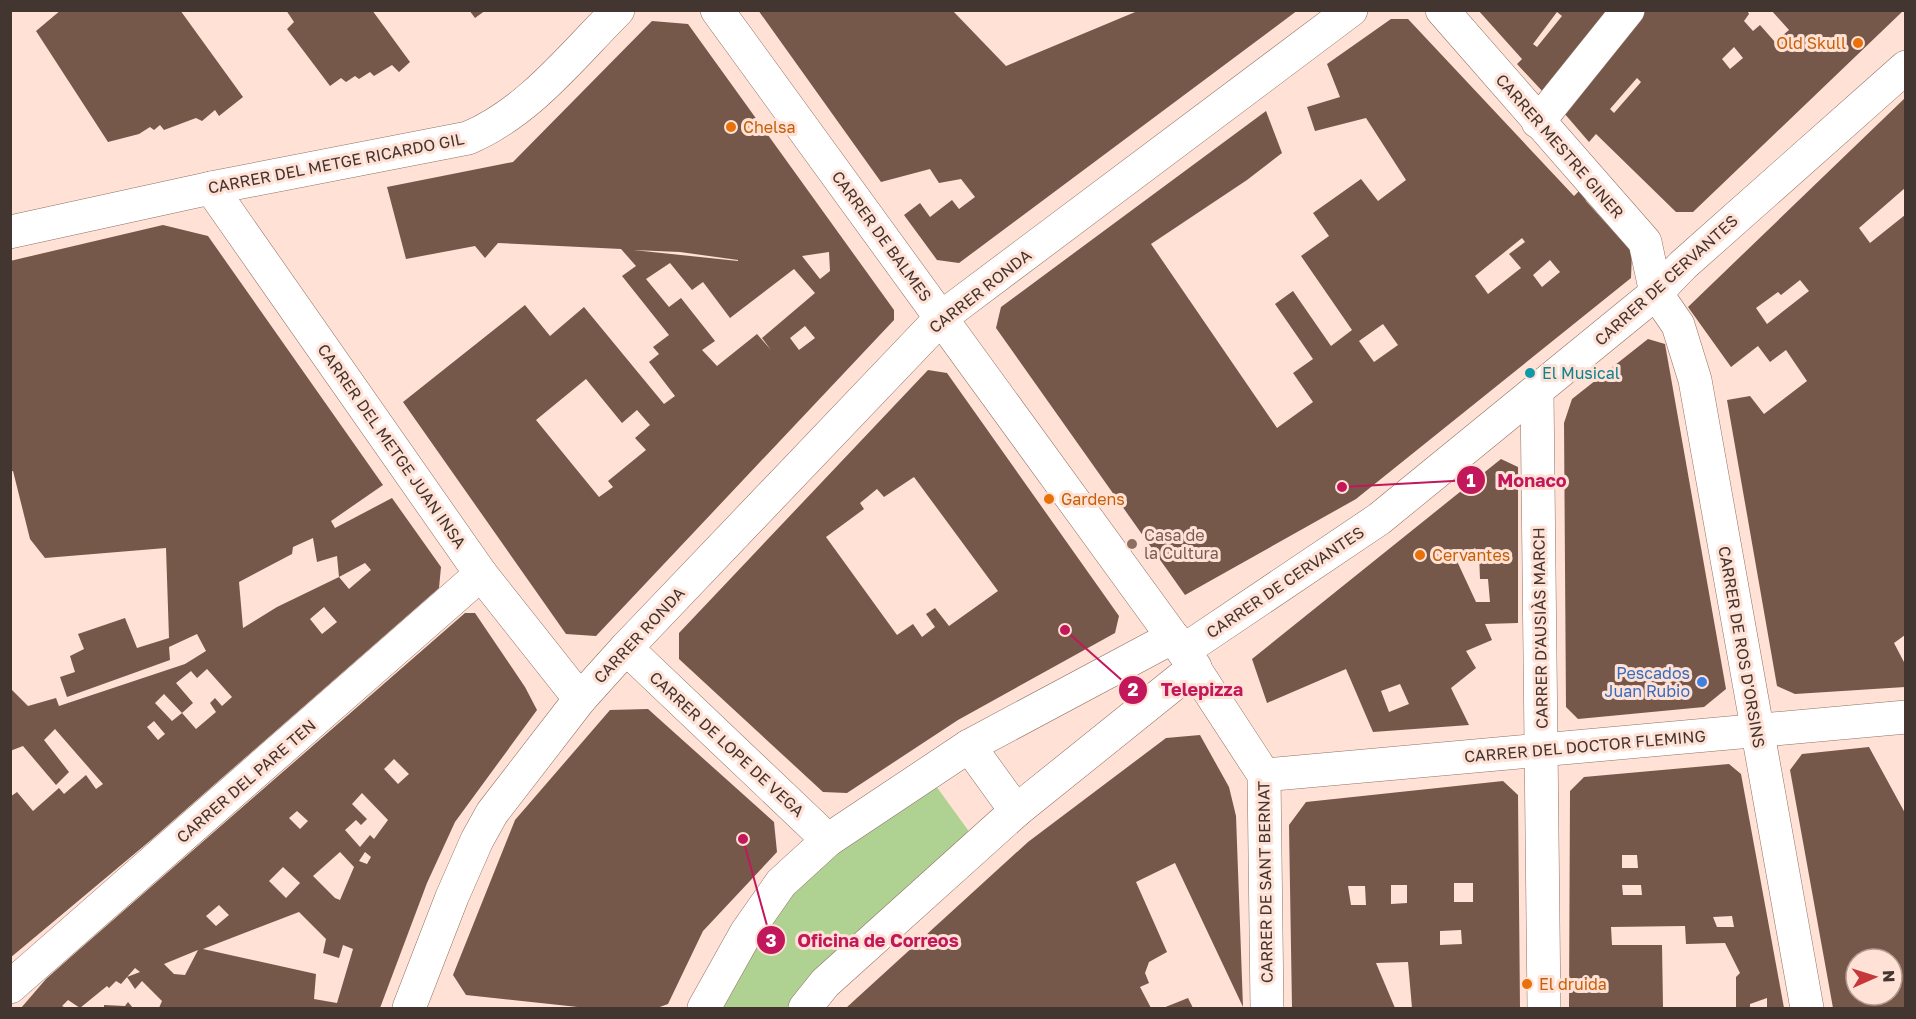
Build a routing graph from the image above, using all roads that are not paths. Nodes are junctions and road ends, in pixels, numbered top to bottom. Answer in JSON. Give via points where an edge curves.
{"nodes":[{"id":1,"x":618,"y":10,"type":"edge"},
{"id":2,"x":717,"y":10,"type":"edge"},
{"id":3,"x":1351,"y":10,"type":"edge"},
{"id":4,"x":1442,"y":10,"type":"edge"},
{"id":5,"x":1628,"y":10,"type":"edge"},
{"id":6,"x":1905,"y":67,"type":"edge"},
{"id":7,"x":1538,"y":123,"type":"junction"},
{"id":8,"x":211,"y":188,"type":"junction"},
{"id":9,"x":10,"y":232,"type":"edge"},
{"id":10,"x":1656,"y":293,"type":"junction"},
{"id":11,"x":942,"y":317,"type":"junction"},
{"id":12,"x":1537,"y":392,"type":"junction"},
{"id":13,"x":481,"y":574,"type":"junction"},
{"id":14,"x":626,"y":648,"type":"junction"},
{"id":15,"x":1184,"y":652,"type":"junction"},
{"id":16,"x":580,"y":699,"type":"junction"},
{"id":17,"x":1905,"y":717,"type":"edge"},
{"id":18,"x":1756,"y":730,"type":"junction"},
{"id":19,"x":969,"y":746,"type":"junction"},
{"id":20,"x":1542,"y":752,"type":"junction"},
{"id":21,"x":1264,"y":775,"type":"junction"},
{"id":22,"x":1016,"y":811,"type":"junction"},
{"id":23,"x":828,"y":840,"type":"junction"},
{"id":24,"x":10,"y":987,"type":"edge"},
{"id":25,"x":409,"y":1008,"type":"edge"},
{"id":26,"x":704,"y":1008,"type":"edge"},
{"id":27,"x":805,"y":1008,"type":"edge"},
{"id":28,"x":1267,"y":1008,"type":"edge"},
{"id":29,"x":1544,"y":1008,"type":"edge"},
{"id":30,"x":1807,"y":1008,"type":"edge"}],
"edges":[{"from":1,"to":8,"type":"street","name":"CARRER DEL METGE RICARDO GIL","via":[[519,110],[468,138]]},
{"from":2,"to":11,"type":"street","name":"CARRER DE BALMES"},
{"from":3,"to":11,"type":"street","name":"CARRER RONDA"},
{"from":4,"to":7,"type":"street","name":"CARRER MESTRE GINER"},
{"from":5,"to":7,"type":"street"},
{"from":6,"to":10,"type":"street","name":"CARRER DE CERVANTES"},
{"from":7,"to":10,"type":"street","name":"CARRER MESTRE GINER","via":[[1645,243]]},
{"from":8,"to":9,"type":"street","name":"CARRER DEL METGE RICARDO GIL"},
{"from":8,"to":13,"type":"street","name":"CARRER DEL METGE JUAN INSA"},
{"from":10,"to":12,"type":"street","name":"CARRER DE CERVANTES"},
{"from":10,"to":18,"type":"street","name":"CARRER DE ROS D'ORSINS","via":[[1678,325],[1689,354]]},
{"from":11,"to":14,"type":"street","name":"CARRER RONDA"},
{"from":11,"to":15,"type":"street","name":"CARRER DE BALMES"},
{"from":12,"to":15,"type":"street","name":"CARRER DE CERVANTES","via":[[1379,519]]},
{"from":12,"to":20,"type":"street","name":"CARRER D'AUSIÀS MARCH"},
{"from":13,"to":16,"type":"street","name":"CARRER DEL METGE JUAN INSA"},
{"from":13,"to":24,"type":"street","name":"CARRER DEL PARE TEN"},
{"from":14,"to":16,"type":"street","name":"CARRER RONDA"},
{"from":14,"to":23,"type":"street","name":"CARRER DE LOPE DE VEGA"},
{"from":15,"to":19,"type":"street","name":"CARRER DE CERVANTES"},
{"from":15,"to":21,"type":"street","name":"CARRER DE SANT BERNAT"},
{"from":15,"to":22,"type":"street","name":"CARRER DE CERVANTES"},
{"from":16,"to":25,"type":"street","name":"CARRER RONDA","via":[[492,813],[477,840]]},
{"from":17,"to":18,"type":"street","name":"CARRER DEL DOCTOR FLEMING"},
{"from":18,"to":20,"type":"street","name":"CARRER DEL DOCTOR FLEMING"},
{"from":18,"to":30,"type":"street","name":"CARRER DE ROS D'ORSINS"},
{"from":19,"to":22,"type":"street"},
{"from":19,"to":23,"type":"street","name":"CARRER DE CERVANTES"},
{"from":20,"to":21,"type":"street","name":"CARRER DEL DOCTOR FLEMING"},
{"from":20,"to":29,"type":"street","name":"CARRER D'AUSIÀS MARCH"},
{"from":21,"to":28,"type":"street","name":"CARRER DE SANT BERNAT"},
{"from":22,"to":27,"type":"street","name":"CARRER DE CERVANTES","via":[[825,983]]},
{"from":23,"to":26,"type":"street","name":"CARRER DE CERVANTES","via":[[781,883],[746,933]]}]}
